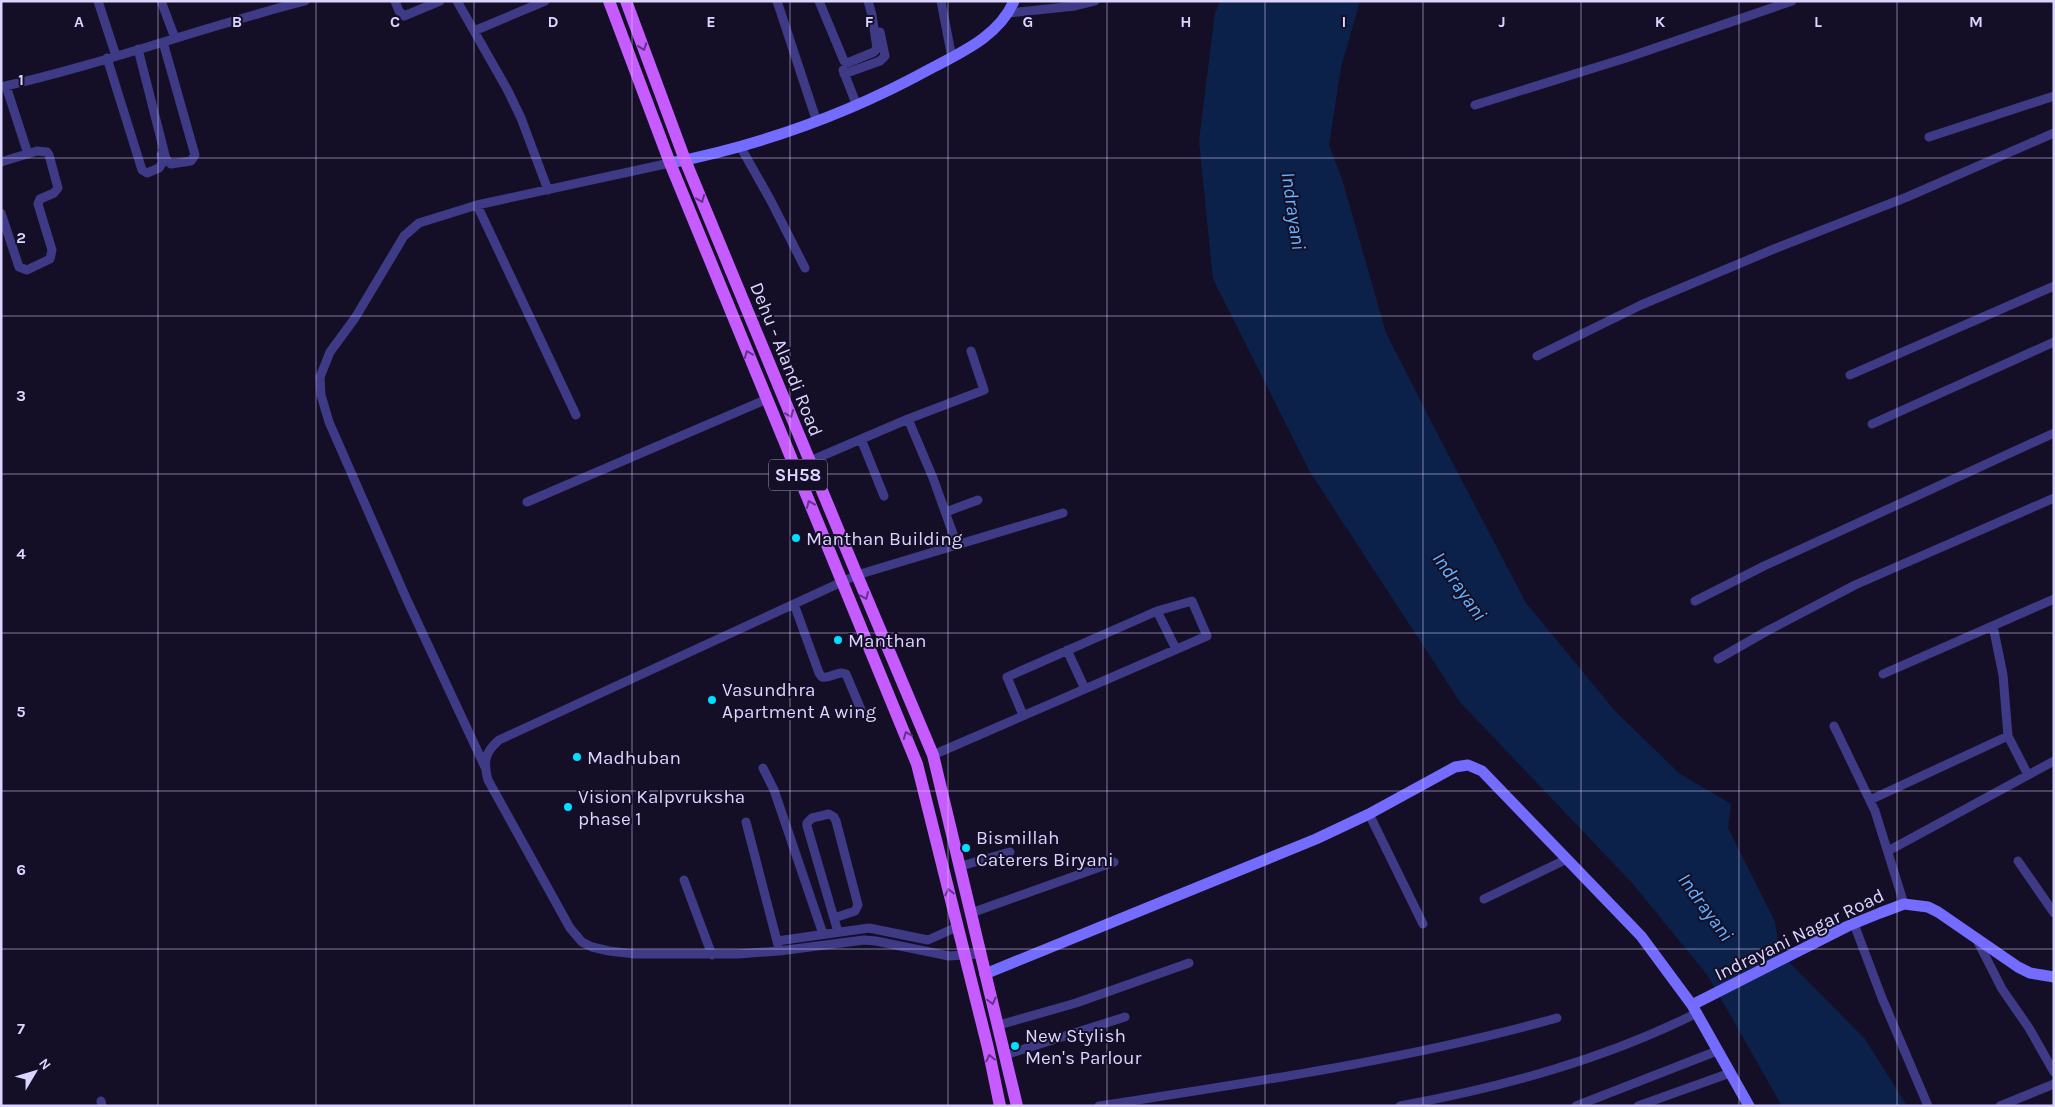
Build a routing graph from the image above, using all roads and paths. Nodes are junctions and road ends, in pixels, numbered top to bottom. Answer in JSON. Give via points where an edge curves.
{"nodes":[{"id":1,"x":98,"y":1,"type":"edge"},
{"id":2,"x":161,"y":1,"type":"edge"},
{"id":3,"x":305,"y":1,"type":"edge"},
{"id":4,"x":395,"y":1,"type":"edge"},
{"id":5,"x":440,"y":1,"type":"edge"},
{"id":6,"x":457,"y":1,"type":"edge"},
{"id":7,"x":545,"y":1,"type":"edge"},
{"id":8,"x":609,"y":1,"type":"edge"},
{"id":9,"x":626,"y":1,"type":"edge"},
{"id":10,"x":777,"y":1,"type":"edge"},
{"id":11,"x":819,"y":1,"type":"edge"},
{"id":12,"x":868,"y":1,"type":"edge"},
{"id":13,"x":942,"y":1,"type":"edge"},
{"id":14,"x":1014,"y":1,"type":"edge"},
{"id":15,"x":1095,"y":1,"type":"edge"},
{"id":16,"x":1792,"y":1,"type":"edge"},
{"id":17,"x":1009,"y":12,"type":"junction"},
{"id":18,"x":872,"y":15,"type":"junction"},
{"id":19,"x":474,"y":32,"type":"junction"},
{"id":20,"x":174,"y":38,"type":"junction"},
{"id":21,"x":163,"y":42,"type":"junction"},
{"id":22,"x":135,"y":50,"type":"junction"},
{"id":23,"x":111,"y":57,"type":"junction"},
{"id":24,"x":952,"y":58,"type":"junction"},
{"id":25,"x":4,"y":87,"type":"edge"},
{"id":26,"x":2054,"y":96,"type":"edge"},
{"id":27,"x":6,"y":103,"type":"edge"},
{"id":28,"x":1475,"y":104,"type":"dead end"},
{"id":29,"x":857,"y":106,"type":"junction"},
{"id":30,"x":817,"y":122,"type":"junction"},
{"id":31,"x":2054,"y":133,"type":"edge"},
{"id":32,"x":1928,"y":137,"type":"dead end"},
{"id":33,"x":740,"y":146,"type":"junction"},
{"id":34,"x":28,"y":154,"type":"junction"},
{"id":35,"x":685,"y":160,"type":"junction"},
{"id":36,"x":1,"y":162,"type":"edge"},
{"id":37,"x":670,"y":163,"type":"junction"},
{"id":38,"x":548,"y":190,"type":"junction"},
{"id":39,"x":477,"y":205,"type":"junction"},
{"id":40,"x":1,"y":213,"type":"edge"},
{"id":41,"x":805,"y":268,"type":"dead end"},
{"id":42,"x":2054,"y":286,"type":"edge"},
{"id":43,"x":2054,"y":342,"type":"edge"},
{"id":44,"x":971,"y":351,"type":"dead end"},
{"id":45,"x":1537,"y":356,"type":"dead end"},
{"id":46,"x":1850,"y":375,"type":"dead end"},
{"id":47,"x":767,"y":399,"type":"junction"},
{"id":48,"x":576,"y":416,"type":"dead end"},
{"id":49,"x":908,"y":419,"type":"junction"},
{"id":50,"x":1872,"y":424,"type":"dead end"},
{"id":51,"x":2054,"y":433,"type":"edge"},
{"id":52,"x":862,"y":439,"type":"junction"},
{"id":53,"x":810,"y":462,"type":"junction"},
{"id":54,"x":884,"y":496,"type":"dead end"},
{"id":55,"x":2054,"y":498,"type":"edge"},
{"id":56,"x":978,"y":500,"type":"dead end"},
{"id":57,"x":527,"y":502,"type":"dead end"},
{"id":58,"x":946,"y":512,"type":"junction"},
{"id":59,"x":1063,"y":513,"type":"dead end"},
{"id":60,"x":957,"y":545,"type":"junction"},
{"id":61,"x":856,"y":575,"type":"junction"},
{"id":62,"x":842,"y":582,"type":"junction"},
{"id":63,"x":2054,"y":600,"type":"edge"},
{"id":64,"x":1694,"y":601,"type":"dead end"},
{"id":65,"x":794,"y":604,"type":"junction"},
{"id":66,"x":1156,"y":610,"type":"junction"},
{"id":67,"x":1993,"y":626,"type":"junction"},
{"id":68,"x":1176,"y":649,"type":"junction"},
{"id":69,"x":1068,"y":650,"type":"junction"},
{"id":70,"x":1718,"y":659,"type":"dead end"},
{"id":71,"x":1884,"y":674,"type":"dead end"},
{"id":72,"x":1085,"y":689,"type":"junction"},
{"id":73,"x":862,"y":712,"type":"dead end"},
{"id":74,"x":1023,"y":716,"type":"junction"},
{"id":75,"x":1834,"y":726,"type":"dead end"},
{"id":76,"x":2008,"y":736,"type":"junction"},
{"id":77,"x":933,"y":755,"type":"junction"},
{"id":78,"x":2054,"y":761,"type":"edge"},
{"id":79,"x":485,"y":768,"type":"junction"},
{"id":80,"x":763,"y":768,"type":"dead end"},
{"id":81,"x":2028,"y":775,"type":"junction"},
{"id":82,"x":1870,"y":800,"type":"junction"},
{"id":83,"x":1369,"y":814,"type":"junction"},
{"id":84,"x":746,"y":822,"type":"dead end"},
{"id":85,"x":1888,"y":851,"type":"junction"},
{"id":86,"x":1010,"y":852,"type":"dead end"},
{"id":87,"x":1567,"y":859,"type":"junction"},
{"id":88,"x":2018,"y":861,"type":"dead end"},
{"id":89,"x":1114,"y":862,"type":"dead end"},
{"id":90,"x":960,"y":866,"type":"junction"},
{"id":91,"x":684,"y":880,"type":"dead end"},
{"id":92,"x":1484,"y":899,"type":"dead end"},
{"id":93,"x":1904,"y":904,"type":"junction"},
{"id":94,"x":972,"y":913,"type":"junction"},
{"id":95,"x":2054,"y":913,"type":"edge"},
{"id":96,"x":834,"y":918,"type":"junction"},
{"id":97,"x":1423,"y":924,"type":"dead end"},
{"id":98,"x":1851,"y":925,"type":"junction"},
{"id":99,"x":957,"y":927,"type":"junction"},
{"id":100,"x":838,"y":932,"type":"junction"},
{"id":101,"x":823,"y":934,"type":"junction"},
{"id":102,"x":1976,"y":938,"type":"junction"},
{"id":103,"x":776,"y":941,"type":"junction"},
{"id":104,"x":779,"y":951,"type":"junction"},
{"id":105,"x":980,"y":954,"type":"junction"},
{"id":106,"x":712,"y":955,"type":"junction"},
{"id":107,"x":964,"y":956,"type":"junction"},
{"id":108,"x":1189,"y":963,"type":"dead end"},
{"id":109,"x":985,"y":974,"type":"junction"},
{"id":110,"x":2054,"y":977,"type":"edge"},
{"id":111,"x":1694,"y":1009,"type":"junction"},
{"id":112,"x":1125,"y":1017,"type":"dead end"},
{"id":113,"x":1557,"y":1018,"type":"dead end"},
{"id":114,"x":999,"y":1025,"type":"junction"},
{"id":115,"x":1717,"y":1051,"type":"junction"},
{"id":116,"x":1005,"y":1055,"type":"junction"},
{"id":117,"x":2051,"y":1058,"type":"edge"},
{"id":118,"x":2054,"y":1072,"type":"edge"},
{"id":119,"x":1730,"y":1073,"type":"junction"},
{"id":120,"x":2054,"y":1084,"type":"edge"},
{"id":121,"x":1000,"y":1106,"type":"edge"},
{"id":122,"x":1017,"y":1106,"type":"edge"},
{"id":123,"x":1099,"y":1106,"type":"edge"},
{"id":124,"x":1400,"y":1106,"type":"edge"},
{"id":125,"x":1576,"y":1106,"type":"edge"},
{"id":126,"x":1638,"y":1106,"type":"edge"},
{"id":127,"x":1750,"y":1106,"type":"edge"},
{"id":128,"x":1928,"y":1106,"type":"edge"},
{"id":129,"x":2000,"y":1106,"type":"edge"}],
"edges":[{"from":1,"to":23,"type":"street"},
{"from":2,"to":20,"type":"street"},
{"from":3,"to":20,"type":"street"},
{"from":4,"to":5,"type":"street","via":[[404,16]]},
{"from":6,"to":19,"type":"street"},
{"from":7,"to":19,"type":"street"},
{"from":8,"to":37,"type":"main road","name":"Dehu - Alandi Road","number":"SH58"},
{"from":9,"to":35,"type":"main road","name":"Dehu - Alandi Road","number":"SH58","one_way":true},
{"from":10,"to":30,"type":"street"},
{"from":11,"to":18,"type":"street","via":[[847,63],[877,48]]},
{"from":12,"to":18,"type":"street"},
{"from":13,"to":24,"type":"street"},
{"from":14,"to":17,"type":"street"},
{"from":15,"to":17,"type":"street"},
{"from":16,"to":28,"type":"street","via":[[1626,58]]},
{"from":17,"to":24,"type":"street","via":[[988,36]]},
{"from":18,"to":29,"type":"street","via":[[877,21],[885,56],[880,61],[844,72]]},
{"from":19,"to":38,"type":"street","via":[[521,118]]},
{"from":20,"to":21,"type":"street"},
{"from":21,"to":22,"type":"street"},
{"from":21,"to":22,"type":"street","via":[[195,155],[190,161],[171,164],[166,159]]},
{"from":22,"to":23,"type":"street"},
{"from":22,"to":23,"type":"street","via":[[163,162],[159,168],[147,172],[142,170]]},
{"from":23,"to":25,"type":"street"},
{"from":24,"to":29,"type":"street"},
{"from":25,"to":27,"type":"street"},
{"from":26,"to":32,"type":"street"},
{"from":27,"to":34,"type":"street"},
{"from":29,"to":30,"type":"street"},
{"from":30,"to":33,"type":"street"},
{"from":31,"to":45,"type":"street","via":[[1899,201],[1641,305]]},
{"from":33,"to":35,"type":"street"},
{"from":33,"to":41,"type":"street"},
{"from":34,"to":36,"type":"street"},
{"from":34,"to":40,"type":"street","via":[[47,152],[59,184],[54,193],[38,201],[52,250],[50,259],[27,270],[19,267]]},
{"from":35,"to":37,"type":"street"},
{"from":35,"to":53,"type":"main road","name":"Dehu - Alandi Road","number":"SH58","one_way":true},
{"from":37,"to":38,"type":"street"},
{"from":47,"to":37,"type":"main road","name":"Dehu - Alandi Road","number":"SH58","one_way":true},
{"from":38,"to":39,"type":"street"},
{"from":39,"to":48,"type":"street"},
{"from":39,"to":79,"type":"street","via":[[432,217],[404,236],[355,318],[330,352],[320,377],[321,395],[329,422]]},
{"from":42,"to":46,"type":"street"},
{"from":43,"to":50,"type":"street"},
{"from":44,"to":49,"type":"street","via":[[984,390]]},
{"from":47,"to":57,"type":"street"},
{"from":62,"to":47,"type":"main road","name":"Dehu - Alandi Road","number":"SH58","one_way":true},
{"from":49,"to":52,"type":"street"},
{"from":49,"to":58,"type":"street"},
{"from":51,"to":64,"type":"street"},
{"from":52,"to":53,"type":"street"},
{"from":52,"to":54,"type":"street"},
{"from":53,"to":61,"type":"main road","name":"Dehu - Alandi Road","number":"SH58"},
{"from":55,"to":70,"type":"street","via":[[1855,585]]},
{"from":56,"to":58,"type":"street"},
{"from":58,"to":60,"type":"street"},
{"from":59,"to":60,"type":"street"},
{"from":60,"to":61,"type":"street"},
{"from":61,"to":62,"type":"street"},
{"from":61,"to":77,"type":"main road","name":"Dehu - Alandi Road","number":"SH58","one_way":true},
{"from":62,"to":65,"type":"street"},
{"from":99,"to":62,"type":"main road","name":"Dehu - Alandi Road","number":"SH58","one_way":true,"via":[[917,764]]},
{"from":63,"to":67,"type":"street"},
{"from":65,"to":73,"type":"street","via":[[819,674],[826,678],[840,672],[846,674]]},
{"from":65,"to":79,"type":"street","via":[[499,740],[486,756]]},
{"from":66,"to":68,"type":"street"},
{"from":66,"to":68,"type":"street","via":[[1192,601],[1207,636]]},
{"from":66,"to":69,"type":"street"},
{"from":67,"to":71,"type":"street"},
{"from":67,"to":76,"type":"street","via":[[2003,675]]},
{"from":68,"to":72,"type":"street"},
{"from":69,"to":72,"type":"street"},
{"from":69,"to":74,"type":"street","via":[[1007,678]]},
{"from":72,"to":74,"type":"street"},
{"from":74,"to":77,"type":"street"},
{"from":75,"to":82,"type":"street"},
{"from":76,"to":81,"type":"street"},
{"from":76,"to":82,"type":"street"},
{"from":77,"to":90,"type":"main road","name":"Dehu - Alandi Road","number":"SH58"},
{"from":78,"to":81,"type":"street"},
{"from":79,"to":106,"type":"street","via":[[488,780],[570,928],[582,942],[609,951],[635,954]]},
{"from":80,"to":101,"type":"street","via":[[774,790]]},
{"from":81,"to":85,"type":"street"},
{"from":82,"to":85,"type":"street"},
{"from":83,"to":87,"type":"street","via":[[1455,767],[1468,765],[1482,771]]},
{"from":83,"to":97,"type":"street"},
{"from":83,"to":109,"type":"street","via":[[1316,839]]},
{"from":84,"to":103,"type":"street"},
{"from":85,"to":93,"type":"street"},
{"from":86,"to":90,"type":"street"},
{"from":87,"to":92,"type":"street"},
{"from":87,"to":111,"type":"street","via":[[1641,936]]},
{"from":88,"to":95,"type":"street"},
{"from":89,"to":94,"type":"street"},
{"from":90,"to":94,"type":"main road","name":"Dehu - Alandi Road","number":"SH58"},
{"from":91,"to":106,"type":"street"},
{"from":93,"to":98,"type":"street","name":"Indrayani Nagar Road"},
{"from":93,"to":102,"type":"street","name":"Indrayani Nagar Road","via":[[1938,912]]},
{"from":94,"to":105,"type":"main road","name":"Dehu - Alandi Road","number":"SH58"},
{"from":96,"to":96,"type":"street","via":[[855,911],[858,905],[836,821],[829,814],[806,823]]},
{"from":96,"to":100,"type":"street"},
{"from":98,"to":111,"type":"street","name":"Indrayani Nagar Road","via":[[1703,1000]]},
{"from":98,"to":128,"type":"street"},
{"from":99,"to":100,"type":"street","via":[[928,940],[877,928]]},
{"from":99,"to":107,"type":"main road","name":"Dehu - Alandi Road","number":"SH58"},
{"from":100,"to":101,"type":"street"},
{"from":101,"to":103,"type":"street"},
{"from":102,"to":110,"type":"street","name":"Indrayani Nagar Road","via":[[2030,973]]},
{"from":102,"to":117,"type":"street","via":[[2002,989]]},
{"from":103,"to":104,"type":"street"},
{"from":104,"to":106,"type":"street"},
{"from":104,"to":107,"type":"street","via":[[870,940],[929,953]]},
{"from":105,"to":107,"type":"street"},
{"from":105,"to":109,"type":"main road","name":"Dehu - Alandi Road","number":"SH58"},
{"from":121,"to":107,"type":"main road","name":"Dehu - Alandi Road","number":"SH58","one_way":true},
{"from":108,"to":114,"type":"street"},
{"from":109,"to":114,"type":"main road","name":"Dehu - Alandi Road","number":"SH58","one_way":true},
{"from":111,"to":115,"type":"street"},
{"from":111,"to":124,"type":"street","via":[[1641,1040],[1545,1073]]},
{"from":112,"to":116,"type":"street"},
{"from":113,"to":123,"type":"street","via":[[1418,1052]]},
{"from":114,"to":116,"type":"main road","name":"Dehu - Alandi Road","number":"SH58"},
{"from":115,"to":119,"type":"street"},
{"from":115,"to":125,"type":"street"},
{"from":116,"to":122,"type":"main road","name":"Dehu - Alandi Road","number":"SH58"},
{"from":117,"to":118,"type":"street"},
{"from":119,"to":126,"type":"street"},
{"from":119,"to":127,"type":"street"},
{"from":120,"to":129,"type":"street"}]}
